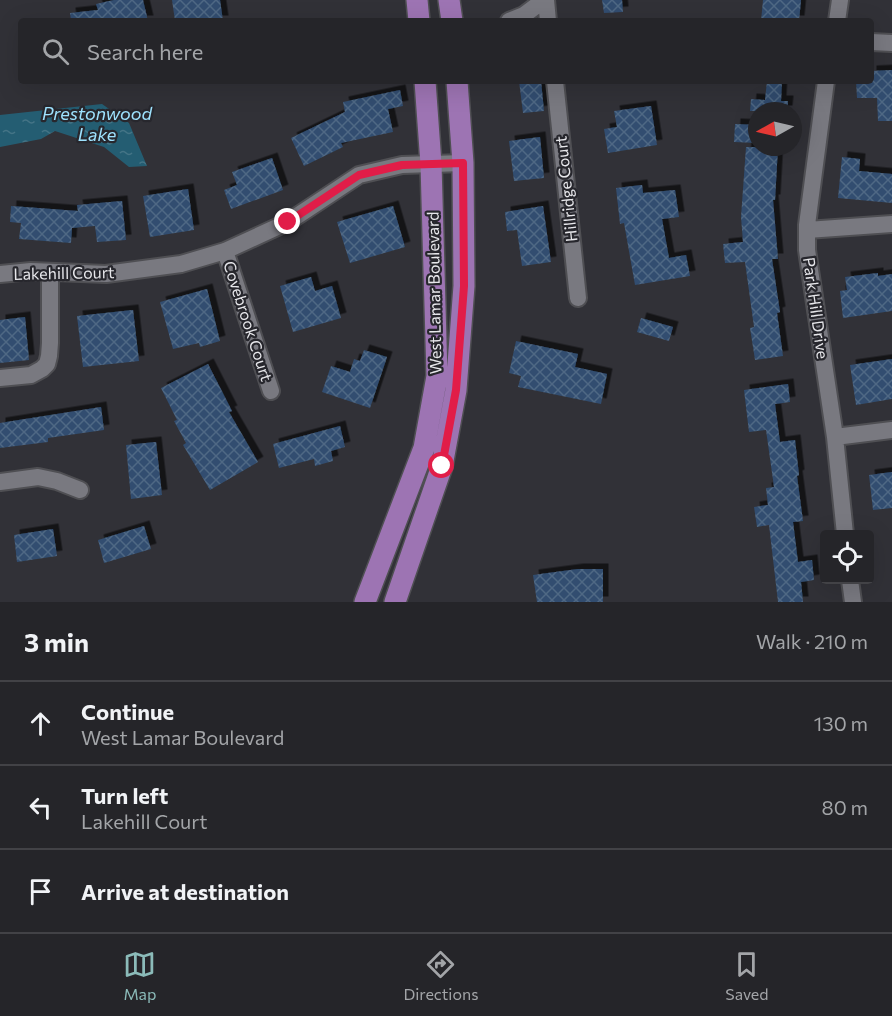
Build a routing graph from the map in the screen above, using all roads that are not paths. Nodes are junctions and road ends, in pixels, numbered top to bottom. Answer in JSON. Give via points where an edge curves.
{"nodes":[{"id":1,"x":417,"y":0,"type":"edge"},
{"id":2,"x":449,"y":0,"type":"edge"},
{"id":3,"x":545,"y":0,"type":"edge"},
{"id":4,"x":840,"y":0,"type":"edge"},
{"id":5,"x":419,"y":18,"type":"edge"},
{"id":6,"x":452,"y":18,"type":"edge"},
{"id":7,"x":516,"y":18,"type":"edge"},
{"id":8,"x":548,"y":18,"type":"edge"},
{"id":9,"x":837,"y":18,"type":"edge"},
{"id":10,"x":874,"y":42,"type":"edge"},
{"id":11,"x":892,"y":43,"type":"edge"},
{"id":12,"x":425,"y":84,"type":"edge"},
{"id":13,"x":458,"y":84,"type":"edge"},
{"id":14,"x":555,"y":84,"type":"edge"},
{"id":15,"x":826,"y":84,"type":"edge"},
{"id":16,"x":463,"y":163,"type":"junction"},
{"id":17,"x":432,"y":164,"type":"junction"},
{"id":18,"x":892,"y":224,"type":"edge"},
{"id":19,"x":807,"y":230,"type":"junction"},
{"id":20,"x":225,"y":251,"type":"junction"},
{"id":21,"x":50,"y":272,"type":"junction"},
{"id":22,"x":0,"y":274,"type":"edge"},
{"id":23,"x":578,"y":298,"type":"dead end"},
{"id":24,"x":0,"y":378,"type":"edge"},
{"id":25,"x":271,"y":391,"type":"dead end"},
{"id":26,"x":892,"y":430,"type":"edge"},
{"id":27,"x":834,"y":437,"type":"junction"},
{"id":28,"x":0,"y":482,"type":"edge"},
{"id":29,"x":80,"y":490,"type":"dead end"},
{"id":30,"x":845,"y":530,"type":"edge"},
{"id":31,"x":851,"y":584,"type":"edge"},
{"id":32,"x":364,"y":602,"type":"edge"},
{"id":33,"x":395,"y":602,"type":"edge"},
{"id":34,"x":853,"y":602,"type":"edge"}],
"edges":[{"from":1,"to":5,"type":"main road"},
{"from":2,"to":6,"type":"main road"},
{"from":3,"to":7,"type":"street"},
{"from":3,"to":8,"type":"street"},
{"from":4,"to":9,"type":"street"},
{"from":10,"to":11,"type":"street"},
{"from":12,"to":17,"type":"main road","name":"West Lamar Boulevard"},
{"from":13,"to":16,"type":"main road","name":"West Lamar Boulevard"},
{"from":14,"to":23,"type":"street","name":"Hillridge Court"},
{"from":15,"to":19,"type":"street","name":"Park Hill Drive"},
{"from":16,"to":17,"type":"street","name":"Lakehill Court"},
{"from":16,"to":33,"type":"main road","name":"West Lamar Boulevard","via":[[464,286],[456,390],[442,466]]},
{"from":17,"to":20,"type":"street","name":"Lakehill Court","via":[[402,165],[359,175],[288,222]]},
{"from":17,"to":32,"type":"main road","name":"West Lamar Boulevard","via":[[437,376],[424,448]]},
{"from":18,"to":19,"type":"street"},
{"from":19,"to":27,"type":"street","name":"Park Hill Drive"},
{"from":20,"to":21,"type":"street","name":"Lakehill Court","via":[[181,264],[105,274]]},
{"from":20,"to":25,"type":"street","name":"Covebrook Court"},
{"from":21,"to":22,"type":"street","name":"Lakehill Court"},
{"from":21,"to":24,"type":"street","via":[[47,364],[31,375]]},
{"from":26,"to":27,"type":"street"},
{"from":27,"to":30,"type":"street","name":"Park Hill Drive"},
{"from":28,"to":29,"type":"street","via":[[38,477]]},
{"from":31,"to":34,"type":"street"}]}
